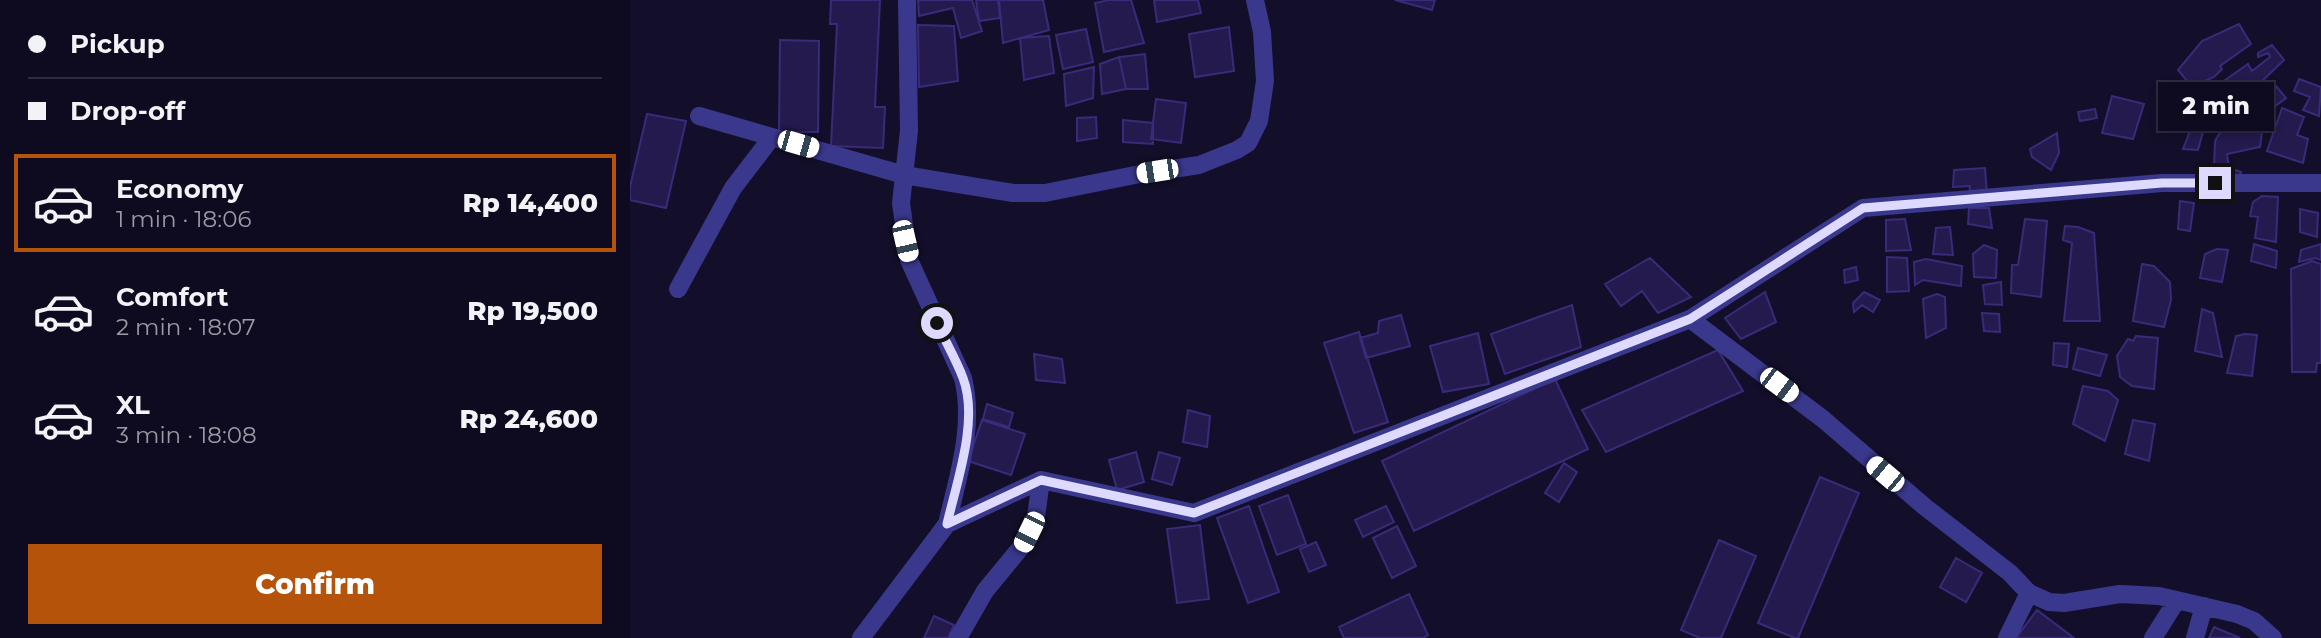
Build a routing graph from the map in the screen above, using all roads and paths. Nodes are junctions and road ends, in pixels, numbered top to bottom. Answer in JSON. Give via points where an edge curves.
{"nodes":[{"id":1,"x":907,"y":0,"type":"edge"},
{"id":2,"x":1255,"y":0,"type":"edge"},
{"id":3,"x":699,"y":116,"type":"dead end"},
{"id":4,"x":772,"y":137,"type":"junction"},
{"id":5,"x":904,"y":175,"type":"junction"},
{"id":6,"x":2321,"y":183,"type":"edge"},
{"id":7,"x":678,"y":289,"type":"dead end"},
{"id":8,"x":1690,"y":319,"type":"junction"},
{"id":9,"x":1041,"y":480,"type":"junction"},
{"id":10,"x":947,"y":524,"type":"junction"},
{"id":11,"x":2029,"y":593,"type":"junction"},
{"id":12,"x":2178,"y":600,"type":"junction"},
{"id":13,"x":2204,"y":606,"type":"junction"},
{"id":14,"x":861,"y":638,"type":"edge"},
{"id":15,"x":958,"y":638,"type":"edge"},
{"id":16,"x":2007,"y":638,"type":"edge"},
{"id":17,"x":2153,"y":638,"type":"edge"},
{"id":18,"x":2195,"y":638,"type":"edge"},
{"id":19,"x":2273,"y":638,"type":"edge"}],
"edges":[{"from":1,"to":5,"type":"street","via":[[909,131]]},
{"from":2,"to":5,"type":"street","via":[[1262,32],[1262,106],[1254,133],[1237,150],[1199,165],[1027,195]]},
{"from":3,"to":4,"type":"street"},
{"from":4,"to":5,"type":"street"},
{"from":4,"to":7,"type":"street","via":[[733,188]]},
{"from":5,"to":10,"type":"street","via":[[901,203],[909,260],[968,398],[964,448]]},
{"from":6,"to":8,"type":"street","via":[[2162,183],[1863,208]]},
{"from":8,"to":9,"type":"street","via":[[1194,513]]},
{"from":8,"to":11,"type":"street","via":[[1823,419]]},
{"from":9,"to":10,"type":"street"},
{"from":9,"to":15,"type":"street","via":[[1036,517],[1022,547],[985,591]]},
{"from":10,"to":14,"type":"street"},
{"from":11,"to":12,"type":"street","via":[[2064,603],[2120,594]]},
{"from":11,"to":16,"type":"street"},
{"from":12,"to":13,"type":"street"},
{"from":12,"to":17,"type":"street"},
{"from":13,"to":18,"type":"street"},
{"from":13,"to":19,"type":"street","via":[[2254,621]]}]}
